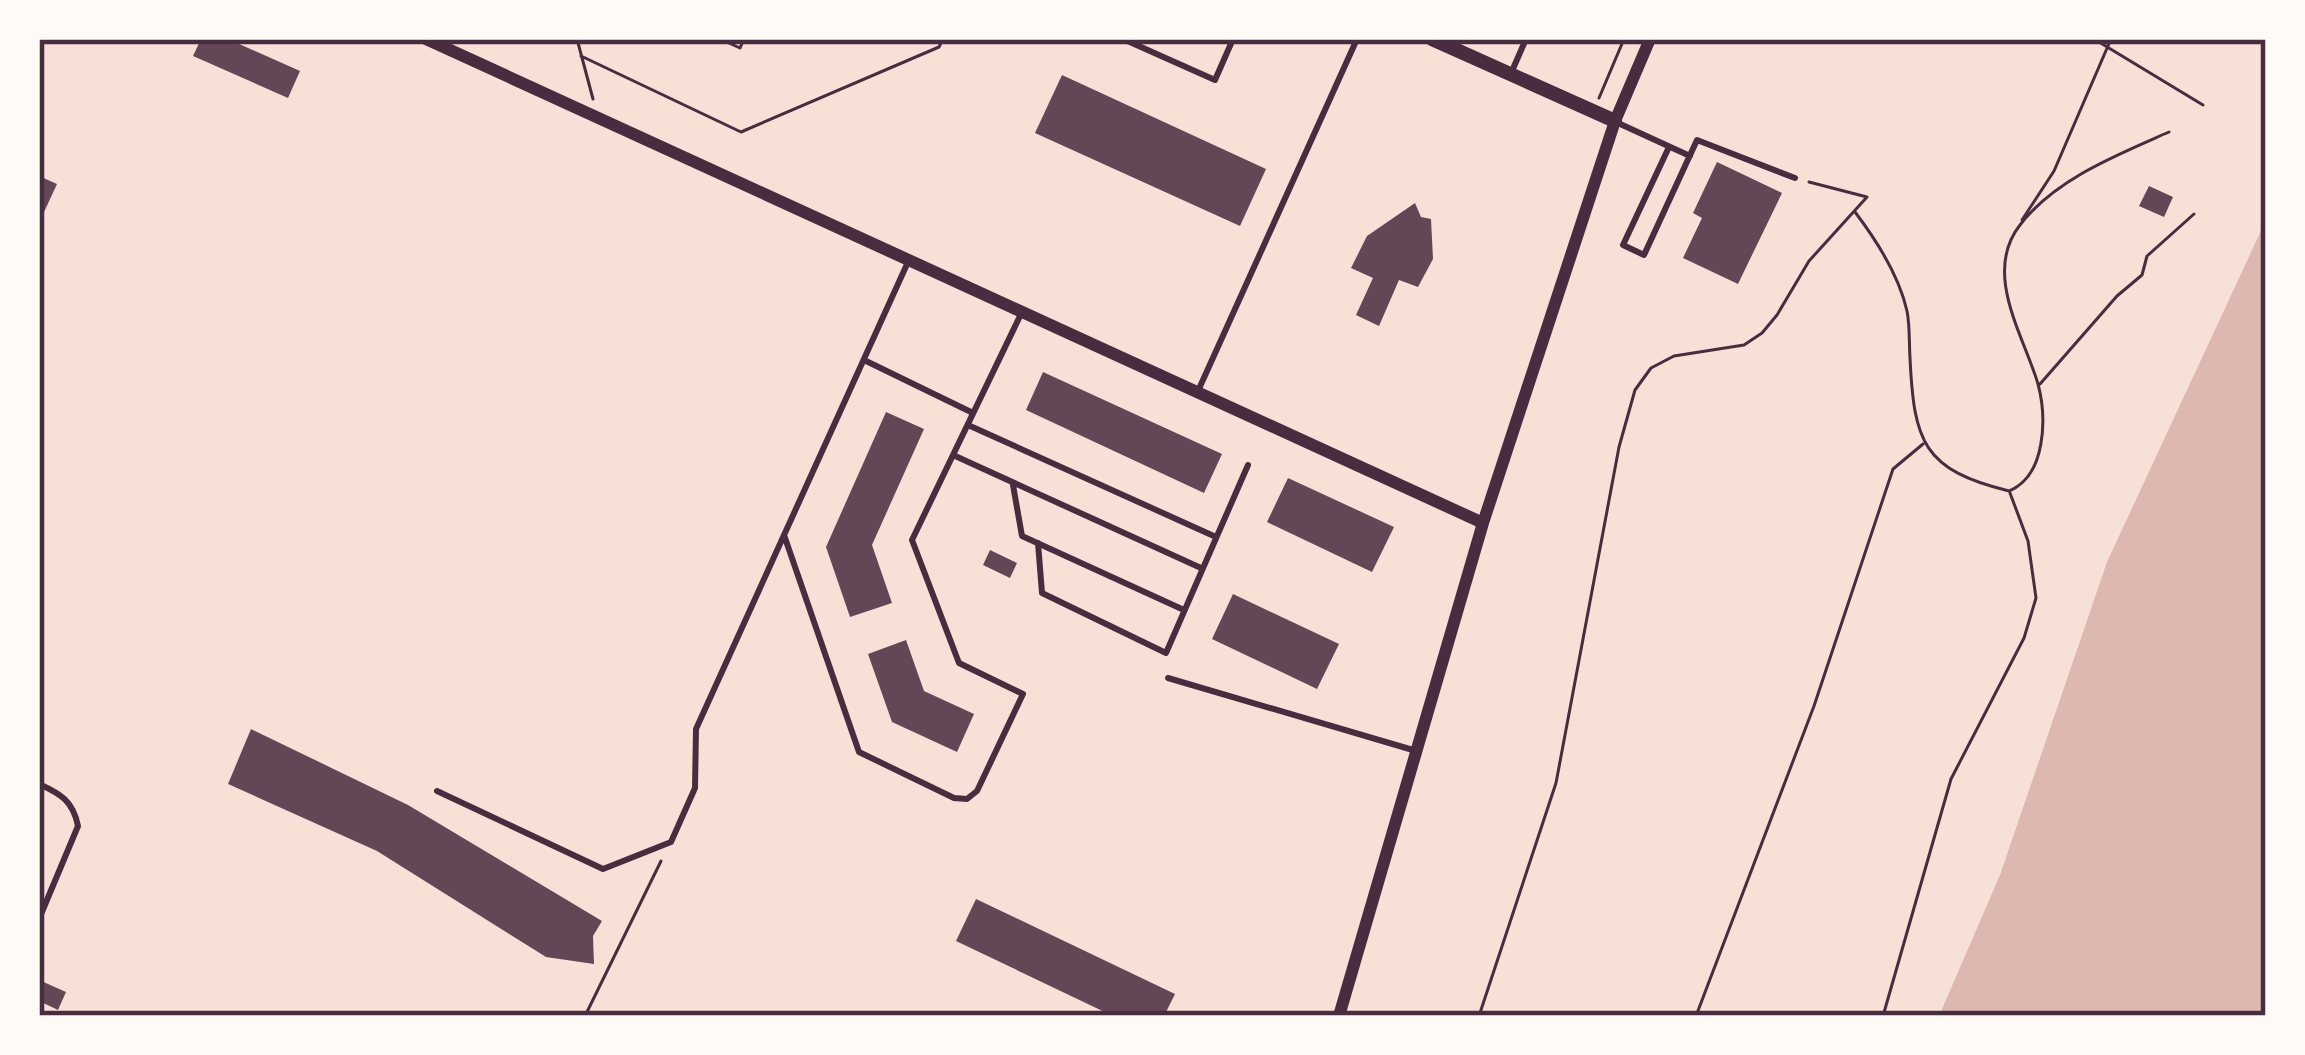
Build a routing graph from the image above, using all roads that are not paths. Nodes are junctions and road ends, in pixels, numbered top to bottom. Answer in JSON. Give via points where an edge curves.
{"nodes":[{"id":1,"x":426,"y":39,"type":"edge"},
{"id":2,"x":1123,"y":39,"type":"edge"},
{"id":3,"x":1233,"y":39,"type":"edge"},
{"id":4,"x":1357,"y":39,"type":"edge"},
{"id":5,"x":1432,"y":39,"type":"edge"},
{"id":6,"x":1526,"y":39,"type":"edge"},
{"id":7,"x":1650,"y":39,"type":"edge"},
{"id":8,"x":1510,"y":74,"type":"junction"},
{"id":9,"x":1616,"y":121,"type":"junction"},
{"id":10,"x":1669,"y":147,"type":"junction"},
{"id":11,"x":1690,"y":156,"type":"junction"},
{"id":12,"x":1795,"y":178,"type":"road end"},
{"id":13,"x":908,"y":262,"type":"junction"},
{"id":14,"x":1021,"y":314,"type":"junction"},
{"id":15,"x":864,"y":360,"type":"junction"},
{"id":16,"x":1197,"y":394,"type":"junction"},
{"id":17,"x":974,"y":413,"type":"junction"},
{"id":18,"x":968,"y":425,"type":"junction"},
{"id":19,"x":953,"y":455,"type":"junction"},
{"id":20,"x":1248,"y":465,"type":"dead end"},
{"id":21,"x":1013,"y":483,"type":"junction"},
{"id":22,"x":1483,"y":523,"type":"junction"},
{"id":23,"x":784,"y":535,"type":"junction"},
{"id":24,"x":1216,"y":537,"type":"junction"},
{"id":25,"x":1038,"y":544,"type":"junction"},
{"id":26,"x":1202,"y":568,"type":"junction"},
{"id":27,"x":1184,"y":610,"type":"junction"},
{"id":28,"x":1168,"y":678,"type":"dead end"},
{"id":29,"x":1417,"y":751,"type":"junction"},
{"id":30,"x":39,"y":784,"type":"edge"},
{"id":31,"x":437,"y":791,"type":"dead end"},
{"id":32,"x":39,"y":920,"type":"edge"},
{"id":33,"x":1339,"y":1016,"type":"edge"}],
"edges":[{"from":1,"to":13,"type":"street"},
{"from":2,"to":3,"type":"lane","via":[[1215,80]]},
{"from":4,"to":16,"type":"lane"},
{"from":5,"to":8,"type":"street"},
{"from":6,"to":8,"type":"lane"},
{"from":7,"to":9,"type":"street"},
{"from":8,"to":9,"type":"street"},
{"from":9,"to":10,"type":"lane"},
{"from":9,"to":22,"type":"street"},
{"from":10,"to":11,"type":"lane"},
{"from":10,"to":11,"type":"lane","via":[[1623,245],[1644,255]]},
{"from":11,"to":12,"type":"lane","via":[[1697,140]]},
{"from":13,"to":14,"type":"street"},
{"from":13,"to":15,"type":"lane"},
{"from":14,"to":16,"type":"street"},
{"from":14,"to":17,"type":"lane"},
{"from":15,"to":17,"type":"lane"},
{"from":15,"to":23,"type":"lane"},
{"from":16,"to":22,"type":"street"},
{"from":17,"to":18,"type":"lane"},
{"from":18,"to":19,"type":"lane"},
{"from":18,"to":24,"type":"lane"},
{"from":19,"to":21,"type":"lane"},
{"from":19,"to":23,"type":"lane","via":[[913,539],[959,663],[1023,694],[967,799],[859,752]]},
{"from":20,"to":24,"type":"lane"},
{"from":21,"to":25,"type":"lane","via":[[1022,536]]},
{"from":21,"to":26,"type":"lane"},
{"from":22,"to":29,"type":"street"},
{"from":23,"to":31,"type":"lane","via":[[696,730],[695,788],[671,842],[602,869]]},
{"from":24,"to":26,"type":"lane"},
{"from":25,"to":27,"type":"lane"},
{"from":25,"to":27,"type":"lane","via":[[1042,593],[1166,652]]},
{"from":26,"to":27,"type":"lane"},
{"from":28,"to":29,"type":"lane"},
{"from":29,"to":33,"type":"street"},
{"from":30,"to":32,"type":"lane","via":[[64,796],[78,826]]}]}
